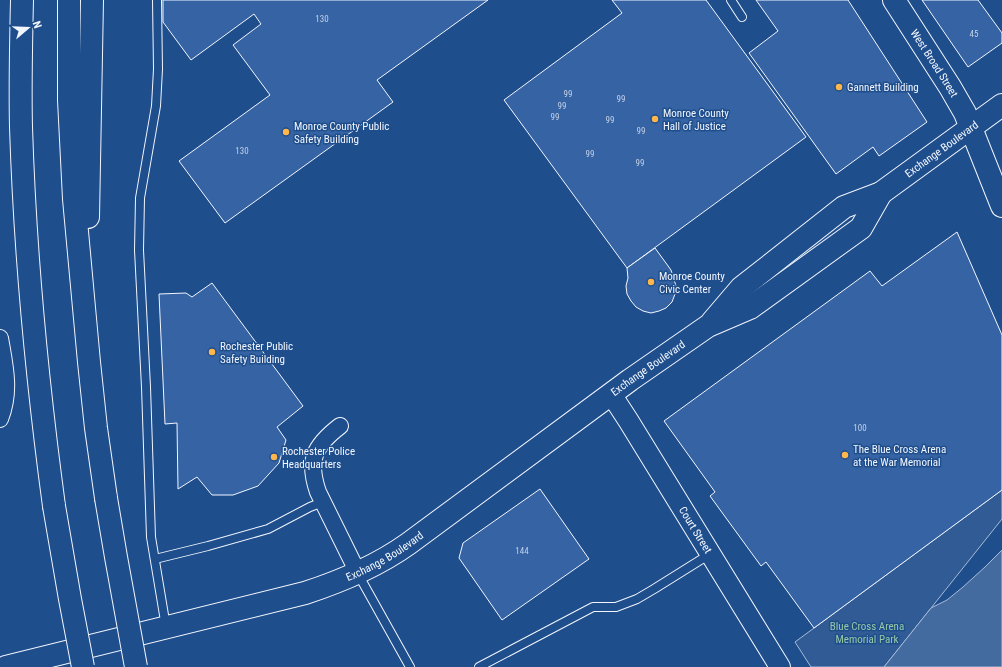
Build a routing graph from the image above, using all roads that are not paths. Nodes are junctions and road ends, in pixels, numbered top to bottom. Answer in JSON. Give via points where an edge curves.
{"nodes":[{"id":1,"x":13,"y":0,"type":"edge"},
{"id":2,"x":22,"y":0,"type":"edge"},
{"id":3,"x":69,"y":0,"type":"edge"},
{"id":4,"x":92,"y":0,"type":"edge"},
{"id":5,"x":157,"y":0,"type":"edge"},
{"id":6,"x":730,"y":0,"type":"edge"},
{"id":7,"x":894,"y":0,"type":"edge"},
{"id":8,"x":742,"y":17,"type":"dead end"},
{"id":9,"x":20,"y":93,"type":"junction"},
{"id":10,"x":1002,"y":105,"type":"edge"},
{"id":11,"x":971,"y":127,"type":"junction"},
{"id":12,"x":1002,"y":206,"type":"edge"},
{"id":13,"x":86,"y":328,"type":"junction"},
{"id":14,"x":0,"y":338,"type":"edge"},
{"id":15,"x":611,"y":394,"type":"junction"},
{"id":16,"x":0,"y":419,"type":"edge"},
{"id":17,"x":340,"y":426,"type":"dead end"},
{"id":18,"x":323,"y":502,"type":"junction"},
{"id":19,"x":710,"y":554,"type":"junction"},
{"id":20,"x":155,"y":559,"type":"junction"},
{"id":21,"x":358,"y":573,"type":"junction"},
{"id":22,"x":166,"y":628,"type":"junction"},
{"id":23,"x":6,"y":667,"type":"edge"},
{"id":24,"x":83,"y":667,"type":"edge"},
{"id":25,"x":136,"y":667,"type":"edge"},
{"id":26,"x":410,"y":667,"type":"edge"},
{"id":27,"x":479,"y":667,"type":"edge"},
{"id":28,"x":780,"y":667,"type":"edge"}],
"edges":[{"from":1,"to":9,"type":"main road"},
{"from":2,"to":9,"type":"main road"},
{"from":3,"to":13,"type":"main road","via":[[72,166]]},
{"from":4,"to":13,"type":"main road"},
{"from":5,"to":20,"type":"lane","via":[[156,106],[140,198],[139,243]]},
{"from":6,"to":8,"type":"lane"},
{"from":7,"to":11,"type":"main road","name":"West Broad Street","via":[[953,92]]},
{"from":9,"to":24,"type":"main road","bridge":true,"via":[[32,318],[39,389],[54,506]]},
{"from":10,"to":11,"type":"main road","name":"Exchange Boulevard"},
{"from":11,"to":12,"type":"main road","name":"West Broad Street"},
{"from":11,"to":15,"type":"main road","name":"Exchange Boulevard","via":[[881,193],[844,207],[741,288],[708,326]]},
{"from":13,"to":25,"type":"main road","bridge":true,"via":[[106,498]]},
{"from":14,"to":16,"type":"street","via":[[7,383],[5,406]]},
{"from":15,"to":19,"type":"street","name":"Court Street"},
{"from":15,"to":21,"type":"main road","name":"Exchange Boulevard","via":[[408,544]]},
{"from":17,"to":18,"type":"street","via":[[323,439],[313,463],[314,482]]},
{"from":18,"to":20,"type":"lane","via":[[268,529]]},
{"from":18,"to":21,"type":"street"},
{"from":19,"to":27,"type":"lane","via":[[638,599],[616,607],[593,607]]},
{"from":19,"to":28,"type":"street","name":"Court Street"},
{"from":20,"to":22,"type":"lane"},
{"from":21,"to":22,"type":"main road","name":"Exchange Boulevard","via":[[305,593]]},
{"from":21,"to":26,"type":"lane"},
{"from":22,"to":23,"type":"main road","name":"Exchange Boulevard"}]}
